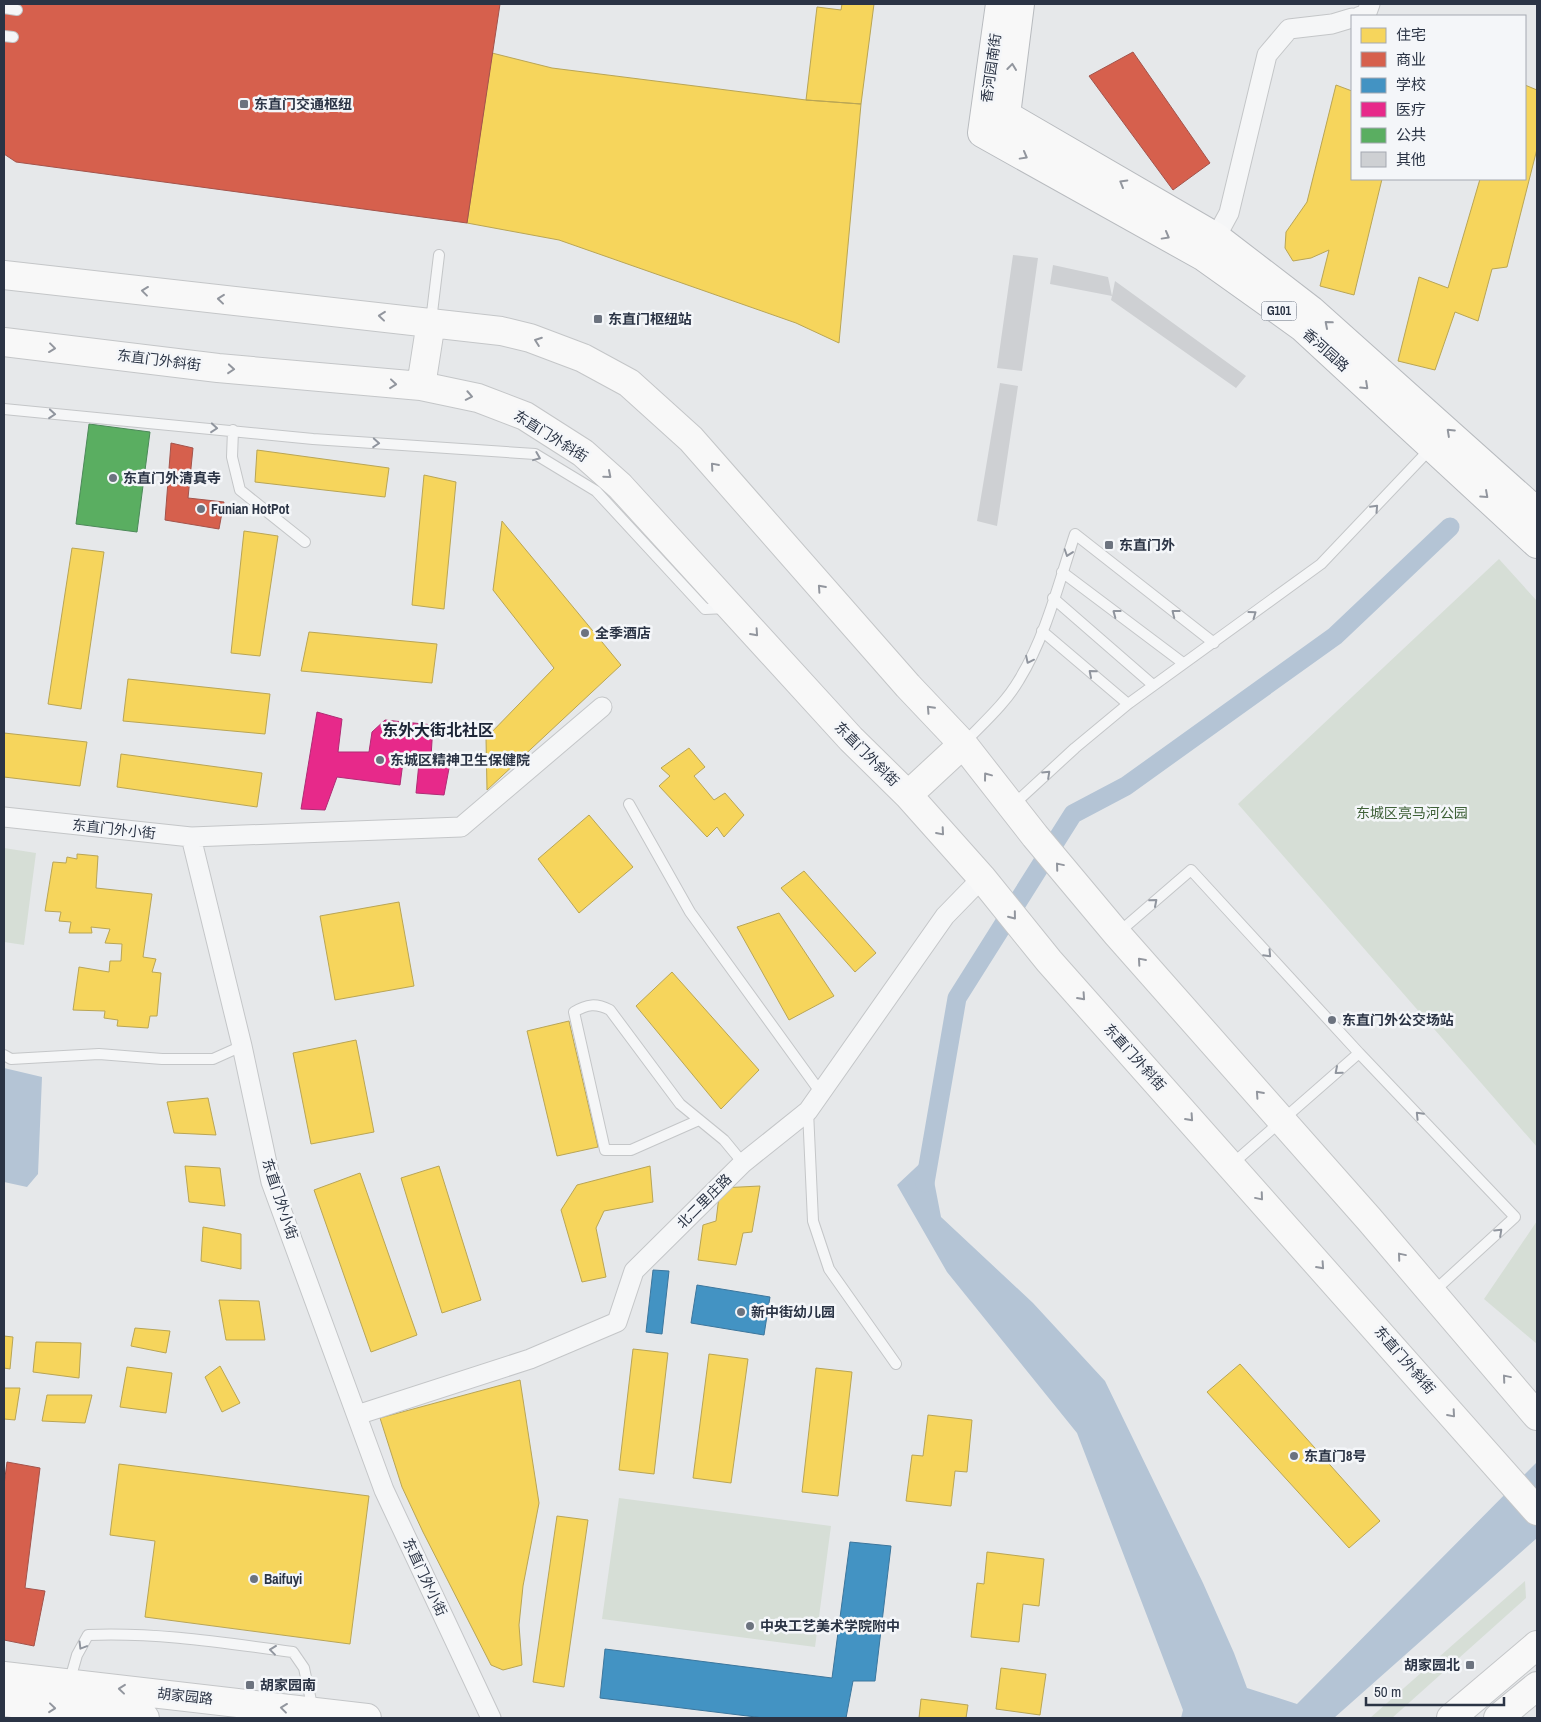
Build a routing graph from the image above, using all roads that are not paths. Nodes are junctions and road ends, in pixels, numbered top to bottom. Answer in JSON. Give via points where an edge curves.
{"nodes":[{"id":1,"x":1000,"y":4,"type":"edge"},
{"id":2,"x":1020,"y":4,"type":"edge"},
{"id":3,"x":4,"y":8,"type":"edge"},
{"id":4,"x":17,"y":10,"type":"dead end"},
{"id":5,"x":1351,"y":18,"type":"edge"},
{"id":6,"x":1006,"y":115,"type":"joint"},
{"id":7,"x":982,"y":133,"type":"joint"},
{"id":8,"x":1216,"y":237,"type":"junction"},
{"id":9,"x":440,"y":255,"type":"dead end"},
{"id":10,"x":4,"y":275,"type":"edge"},
{"id":11,"x":431,"y":322,"type":"junction"},
{"id":12,"x":4,"y":342,"type":"edge"},
{"id":13,"x":421,"y":386,"type":"junction"},
{"id":14,"x":4,"y":409,"type":"edge"},
{"id":15,"x":233,"y":430,"type":"junction"},
{"id":16,"x":1432,"y":447,"type":"junction"},
{"id":17,"x":1537,"y":512,"type":"edge"},
{"id":18,"x":305,"y":542,"type":"dead end"},
{"id":19,"x":1537,"y":544,"type":"edge"},
{"id":20,"x":1062,"y":572,"type":"junction"},
{"id":21,"x":1052,"y":598,"type":"junction"},
{"id":22,"x":733,"y":608,"type":"junction"},
{"id":23,"x":1042,"y":631,"type":"junction"},
{"id":24,"x":1214,"y":643,"type":"junction"},
{"id":25,"x":1184,"y":663,"type":"junction"},
{"id":26,"x":1153,"y":685,"type":"junction"},
{"id":27,"x":1128,"y":704,"type":"junction"},
{"id":28,"x":602,"y":707,"type":"dead end"},
{"id":29,"x":964,"y":744,"type":"junction"},
{"id":30,"x":908,"y":795,"type":"junction"},
{"id":31,"x":628,"y":804,"type":"dead end"},
{"id":32,"x":1011,"y":807,"type":"junction"},
{"id":33,"x":4,"y":817,"type":"edge"},
{"id":34,"x":191,"y":838,"type":"junction"},
{"id":35,"x":982,"y":878,"type":"junction"},
{"id":36,"x":1117,"y":934,"type":"junction"},
{"id":37,"x":242,"y":1046,"type":"junction"},
{"id":38,"x":1359,"y":1052,"type":"junction"},
{"id":39,"x":4,"y":1055,"type":"edge"},
{"id":40,"x":820,"y":1093,"type":"junction"},
{"id":41,"x":808,"y":1111,"type":"junction"},
{"id":42,"x":699,"y":1120,"type":"junction"},
{"id":43,"x":1281,"y":1120,"type":"junction"},
{"id":44,"x":742,"y":1162,"type":"junction"},
{"id":45,"x":1232,"y":1165,"type":"junction"},
{"id":46,"x":1432,"y":1293,"type":"junction"},
{"id":47,"x":896,"y":1364,"type":"dead end"},
{"id":48,"x":357,"y":1415,"type":"junction"},
{"id":49,"x":1537,"y":1416,"type":"edge"},
{"id":50,"x":1537,"y":1511,"type":"edge"},
{"id":51,"x":1537,"y":1645,"type":"edge"},
{"id":52,"x":4,"y":1676,"type":"edge"},
{"id":53,"x":69,"y":1683,"type":"junction"},
{"id":54,"x":1537,"y":1686,"type":"edge"},
{"id":55,"x":4,"y":1702,"type":"edge"},
{"id":56,"x":313,"y":1711,"type":"junction"},
{"id":57,"x":145,"y":1718,"type":"edge"},
{"id":58,"x":367,"y":1718,"type":"edge"},
{"id":59,"x":491,"y":1718,"type":"edge"},
{"id":60,"x":1451,"y":1718,"type":"edge"},
{"id":61,"x":1498,"y":1718,"type":"edge"}],
"edges":[{"from":1,"to":7,"type":"main road","name":"香河园南街","number":"G101"},
{"from":6,"to":2,"type":"main road","name":"香河园南街","number":"G101","one_way":true},
{"from":3,"to":4,"type":"lane"},
{"from":5,"to":8,"type":"street","via":[[1289,29],[1267,55],[1229,214]]},
{"from":8,"to":6,"type":"main road","name":"香河园路","number":"G101","one_way":true},
{"from":7,"to":16,"type":"main road","name":"香河园路","number":"G101","one_way":true,"via":[[1204,257],[1302,327]]},
{"from":17,"to":8,"type":"main road","name":"香河园路","number":"G101","one_way":true,"via":[[1311,310]]},
{"from":9,"to":11,"type":"lane"},
{"from":11,"to":10,"type":"main road","one_way":true},
{"from":11,"to":13,"type":"main road"},
{"from":29,"to":11,"type":"main road","one_way":true,"via":[[908,686],[691,439],[629,384],[583,358],[530,338]]},
{"from":12,"to":13,"type":"main road","name":"东直门外斜街","one_way":true,"via":[[218,368]]},
{"from":13,"to":22,"type":"main road","name":"东直门外斜街","one_way":true,"via":[[478,398],[525,416],[583,453],[620,486]]},
{"from":14,"to":15,"type":"lane","one_way":true},
{"from":15,"to":18,"type":"lane","via":[[232,457],[240,490]]},
{"from":15,"to":22,"type":"lane","one_way":true,"via":[[313,439],[535,454],[596,491],[706,609]]},
{"from":16,"to":19,"type":"main road","name":"香河园路","number":"G101","one_way":true},
{"from":24,"to":16,"type":"lane","one_way":true,"via":[[1321,564]]},
{"from":20,"to":21,"type":"lane"},
{"from":24,"to":20,"type":"lane","one_way":true,"via":[[1075,534]]},
{"from":25,"to":20,"type":"lane","one_way":true},
{"from":21,"to":23,"type":"lane"},
{"from":21,"to":26,"type":"lane"},
{"from":22,"to":30,"type":"main road","name":"东直门外斜街","one_way":true,"via":[[851,739]]},
{"from":27,"to":23,"type":"lane","one_way":true},
{"from":23,"to":29,"type":"lane","one_way":true,"via":[[1020,679]]},
{"from":24,"to":25,"type":"lane"},
{"from":25,"to":26,"type":"lane"},
{"from":26,"to":27,"type":"lane"},
{"from":32,"to":27,"type":"lane","one_way":true},
{"from":28,"to":34,"type":"street","via":[[461,827]]},
{"from":29,"to":30,"type":"main road"},
{"from":32,"to":29,"type":"main road","one_way":true},
{"from":30,"to":35,"type":"main road","name":"东直门外斜街","one_way":true},
{"from":31,"to":40,"type":"lane","via":[[690,912]]},
{"from":36,"to":32,"type":"main road","one_way":true},
{"from":33,"to":34,"type":"street","name":"东直门外小街"},
{"from":34,"to":37,"type":"street","name":"东直门外小街"},
{"from":35,"to":40,"type":"street","name":"北二里庄路","via":[[945,916]]},
{"from":35,"to":45,"type":"main road","name":"东直门外斜街","one_way":true,"via":[[1049,961]]},
{"from":36,"to":38,"type":"lane","one_way":true,"via":[[1191,870]]},
{"from":43,"to":36,"type":"main road","one_way":true},
{"from":37,"to":39,"type":"lane","via":[[213,1059],[99,1054],[11,1060]]},
{"from":37,"to":48,"type":"street","name":"东直门外小街","via":[[272,1182]]},
{"from":38,"to":43,"type":"lane","one_way":true},
{"from":46,"to":38,"type":"lane","one_way":true,"via":[[1515,1216]]},
{"from":40,"to":41,"type":"street","name":"北二里庄路"},
{"from":41,"to":44,"type":"street","name":"北二里庄路"},
{"from":41,"to":47,"type":"lane","via":[[813,1221],[829,1269]]},
{"from":42,"to":42,"type":"lane","via":[[680,1104],[610,1010],[599,1004],[585,1005],[574,1012],[605,1150],[631,1150]]},
{"from":42,"to":44,"type":"lane","via":[[724,1140]]},
{"from":43,"to":45,"type":"lane"},
{"from":46,"to":43,"type":"main road","one_way":true},
{"from":44,"to":48,"type":"street","name":"北二里庄路","via":[[634,1271],[617,1322],[530,1359]]},
{"from":45,"to":50,"type":"main road","name":"东直门外斜街","one_way":true},
{"from":49,"to":46,"type":"main road","one_way":true},
{"from":48,"to":59,"type":"street","name":"东直门外小街","via":[[384,1490]]},
{"from":51,"to":60,"type":"main road"},
{"from":52,"to":53,"type":"main road","name":"胡家园路"},
{"from":56,"to":53,"type":"main road","name":"胡家园路","one_way":true},
{"from":56,"to":53,"type":"lane","one_way":true,"via":[[304,1668],[293,1652],[224,1643],[118,1634],[88,1635],[77,1655]]},
{"from":54,"to":61,"type":"main road"},
{"from":55,"to":57,"type":"main road","name":"胡家园路","one_way":true},
{"from":56,"to":58,"type":"main road","name":"胡家园路"}]}
